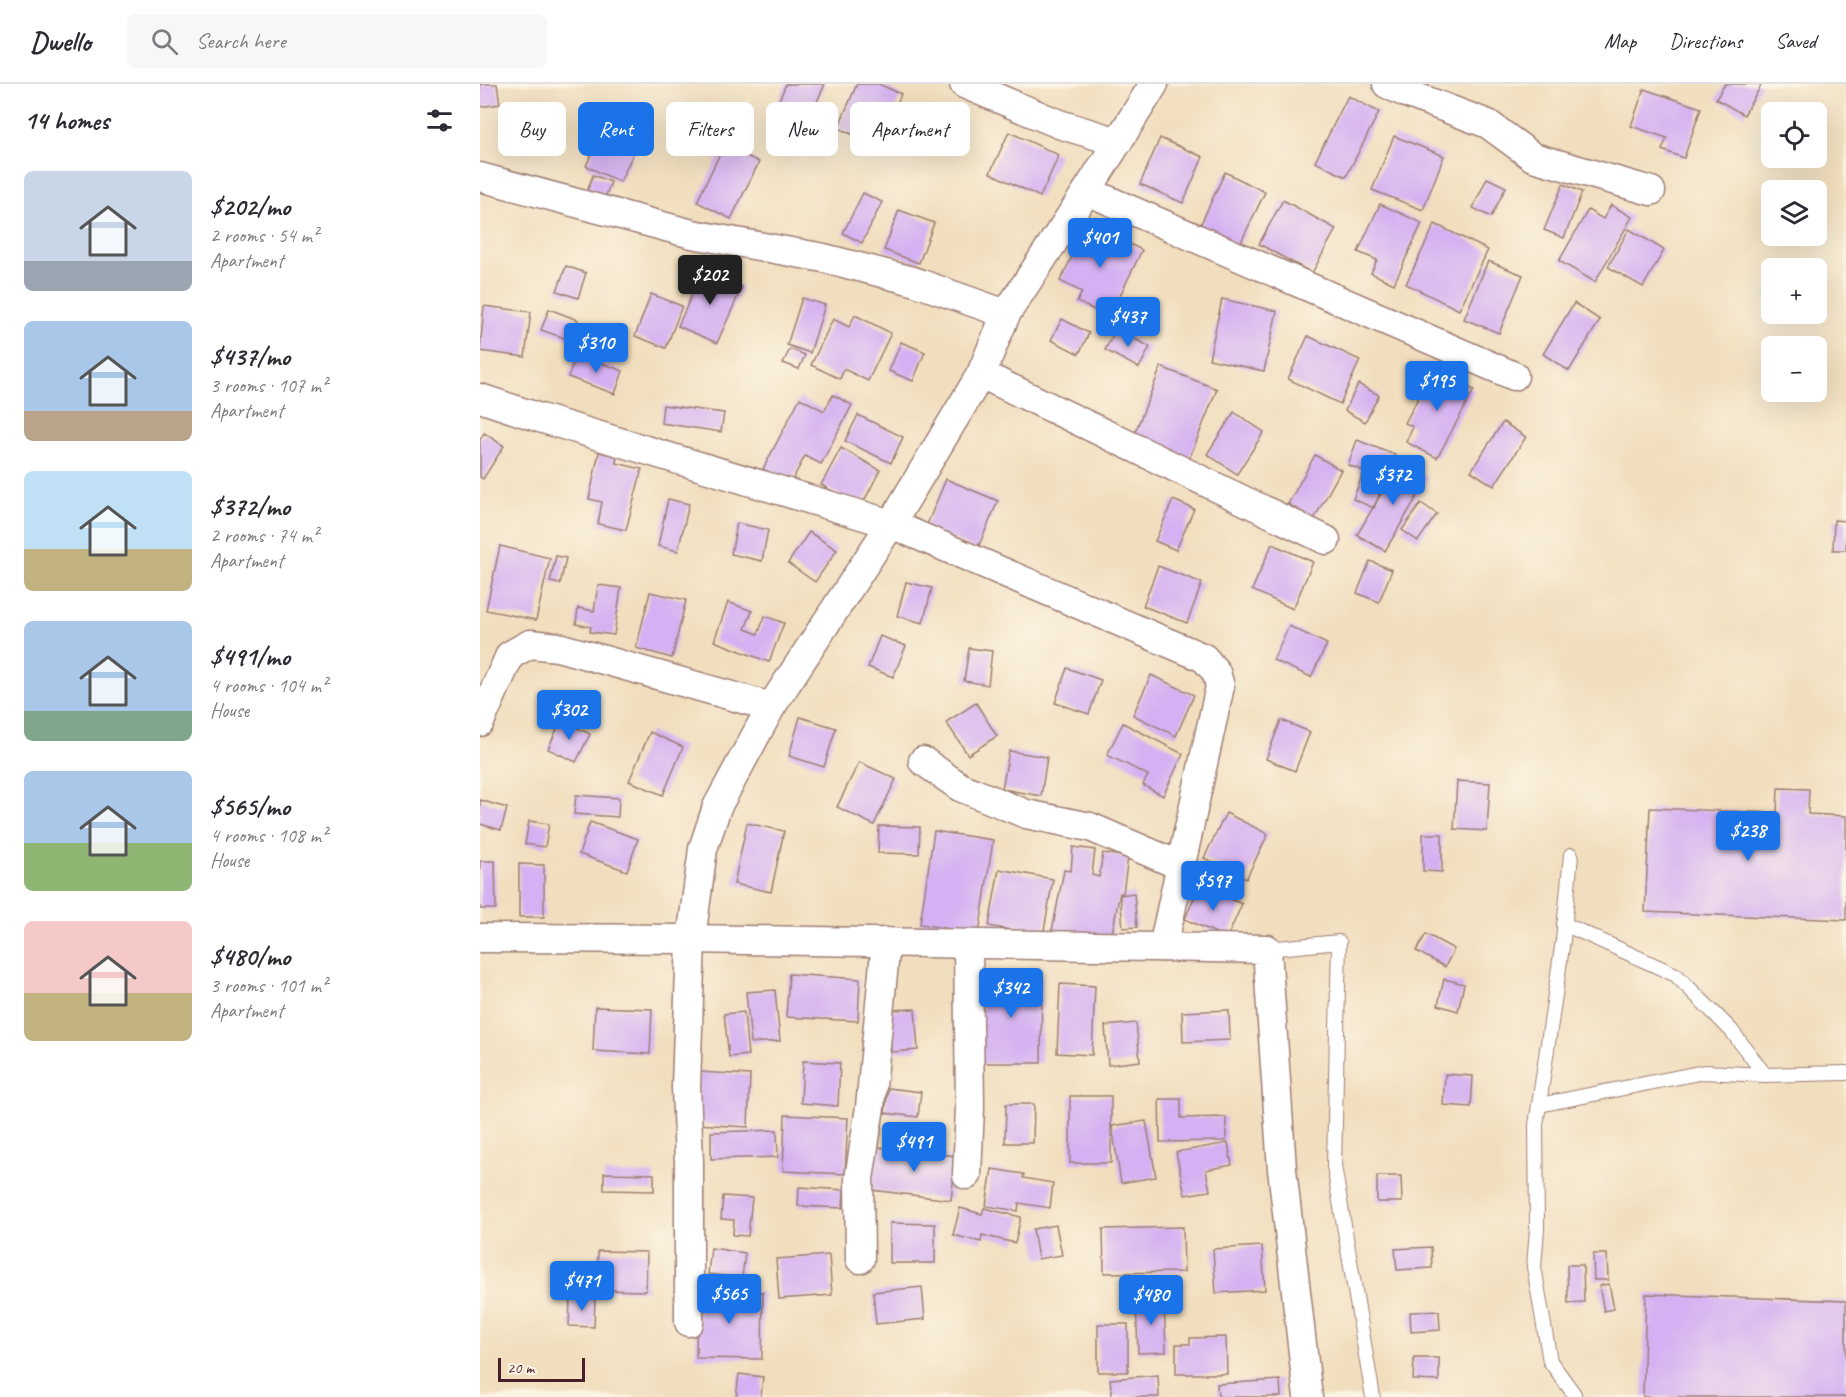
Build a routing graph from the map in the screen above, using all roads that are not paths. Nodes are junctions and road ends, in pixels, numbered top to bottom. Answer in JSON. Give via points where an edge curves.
{"nodes":[{"id":1,"x":964,"y":84,"type":"edge"},
{"id":2,"x":1154,"y":84,"type":"edge"},
{"id":3,"x":1387,"y":84,"type":"edge"},
{"id":4,"x":1118,"y":142,"type":"junction"},
{"id":5,"x":480,"y":177,"type":"edge"},
{"id":6,"x":1087,"y":191,"type":"junction"},
{"id":7,"x":1651,"y":191,"type":"dead end"},
{"id":8,"x":1006,"y":314,"type":"junction"},
{"id":9,"x":981,"y":375,"type":"junction"},
{"id":10,"x":1514,"y":376,"type":"dead end"},
{"id":11,"x":480,"y":398,"type":"edge"},
{"id":12,"x":891,"y":524,"type":"junction"},
{"id":13,"x":1326,"y":540,"type":"dead end"},
{"id":14,"x":771,"y":707,"type":"junction"},
{"id":15,"x":480,"y":722,"type":"edge"},
{"id":16,"x":923,"y":761,"type":"dead end"},
{"id":17,"x":1571,"y":855,"type":"dead end"},
{"id":18,"x":1181,"y":866,"type":"junction"},
{"id":19,"x":1564,"y":924,"type":"junction"},
{"id":20,"x":480,"y":938,"type":"edge"},
{"id":21,"x":691,"y":939,"type":"junction"},
{"id":22,"x":886,"y":942,"type":"junction"},
{"id":23,"x":968,"y":944,"type":"junction"},
{"id":24,"x":1163,"y":947,"type":"junction"},
{"id":25,"x":1267,"y":948,"type":"junction"},
{"id":26,"x":1846,"y":1073,"type":"edge"},
{"id":27,"x":1766,"y":1075,"type":"junction"},
{"id":28,"x":1539,"y":1105,"type":"junction"},
{"id":29,"x":968,"y":1175,"type":"dead end"},
{"id":30,"x":860,"y":1259,"type":"dead end"},
{"id":31,"x":689,"y":1322,"type":"dead end"},
{"id":32,"x":1574,"y":1394,"type":"dead end"},
{"id":33,"x":1308,"y":1397,"type":"edge"},
{"id":34,"x":1373,"y":1397,"type":"edge"}],
"edges":[{"from":1,"to":4,"type":"street","via":[[1059,124]]},
{"from":2,"to":4,"type":"street"},
{"from":3,"to":7,"type":"street","via":[[1488,124],[1533,157]]},
{"from":4,"to":6,"type":"street"},
{"from":5,"to":8,"type":"street","via":[[692,234],[824,258],[913,281]]},
{"from":6,"to":8,"type":"street"},
{"from":6,"to":10,"type":"street"},
{"from":8,"to":9,"type":"street"},
{"from":9,"to":12,"type":"street"},
{"from":9,"to":13,"type":"street"},
{"from":11,"to":12,"type":"street"},
{"from":12,"to":14,"type":"street"},
{"from":12,"to":18,"type":"street","via":[[1204,658],[1216,672],[1220,686]]},
{"from":14,"to":15,"type":"street","via":[[558,647],[530,644],[510,655]]},
{"from":14,"to":21,"type":"street","via":[[717,807],[703,849]]},
{"from":16,"to":18,"type":"street","via":[[960,787],[1026,814],[1090,827]]},
{"from":17,"to":19,"type":"lane"},
{"from":18,"to":24,"type":"street"},
{"from":19,"to":27,"type":"lane","via":[[1676,975],[1731,1030]]},
{"from":19,"to":28,"type":"lane"},
{"from":20,"to":21,"type":"street"},
{"from":21,"to":22,"type":"street"},
{"from":21,"to":31,"type":"street","via":[[686,1087]]},
{"from":22,"to":23,"type":"street"},
{"from":22,"to":30,"type":"street","via":[[859,1179]]},
{"from":23,"to":24,"type":"street"},
{"from":23,"to":29,"type":"street"},
{"from":24,"to":25,"type":"street"},
{"from":25,"to":33,"type":"street","via":[[1282,1169]]},
{"from":25,"to":34,"type":"lane","via":[[1339,942],[1334,1166]]},
{"from":26,"to":27,"type":"lane"},
{"from":27,"to":28,"type":"lane","via":[[1704,1072]]},
{"from":28,"to":32,"type":"lane","via":[[1534,1268],[1550,1361]]}]}
